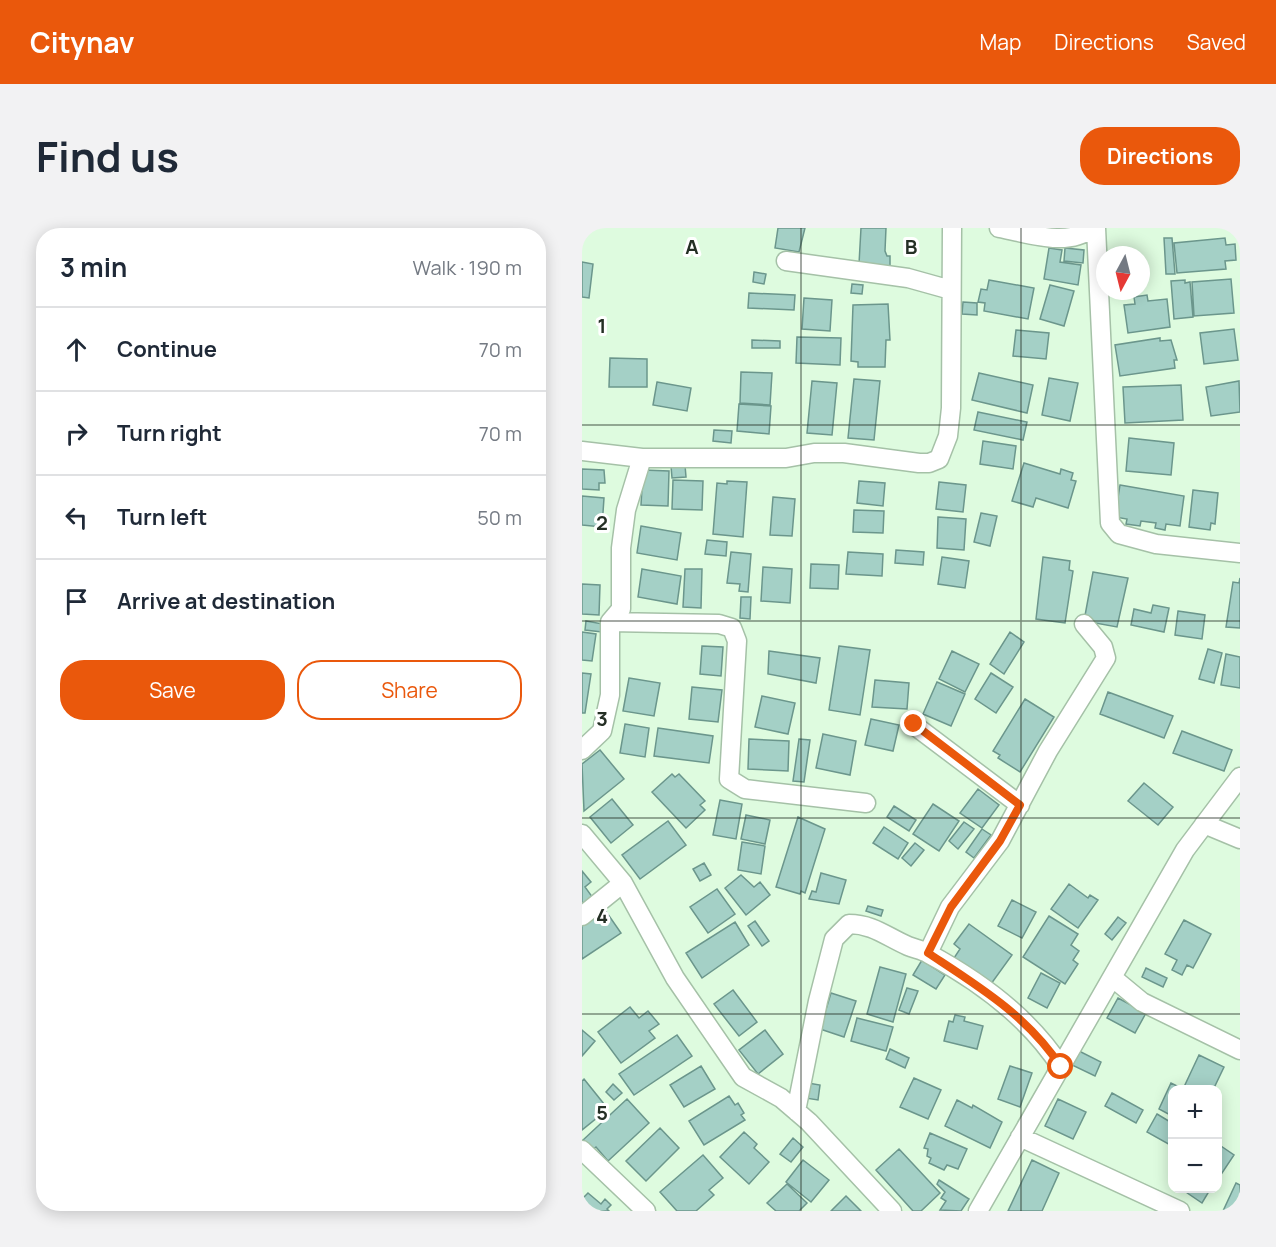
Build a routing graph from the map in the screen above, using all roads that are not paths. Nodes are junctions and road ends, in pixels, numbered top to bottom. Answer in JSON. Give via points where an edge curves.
{"nodes":[{"id":1,"x":952,"y":228,"type":"edge"},
{"id":2,"x":999,"y":228,"type":"edge"},
{"id":3,"x":1094,"y":228,"type":"edge"},
{"id":4,"x":786,"y":261,"type":"dead end"},
{"id":5,"x":951,"y":290,"type":"junction"},
{"id":6,"x":582,"y":451,"type":"edge"},
{"id":7,"x":642,"y":458,"type":"junction"},
{"id":8,"x":1240,"y":553,"type":"edge"},
{"id":9,"x":610,"y":622,"type":"junction"},
{"id":10,"x":1084,"y":624,"type":"dead end"},
{"id":11,"x":914,"y":724,"type":"dead end"},
{"id":12,"x":582,"y":750,"type":"edge"},
{"id":13,"x":1240,"y":777,"type":"edge"},
{"id":14,"x":866,"y":803,"type":"dead end"},
{"id":15,"x":1020,"y":805,"type":"junction"},
{"id":16,"x":1204,"y":824,"type":"junction"},
{"id":17,"x":582,"y":834,"type":"edge"},
{"id":18,"x":1240,"y":840,"type":"edge"},
{"id":19,"x":623,"y":883,"type":"junction"},
{"id":20,"x":582,"y":916,"type":"edge"},
{"id":21,"x":928,"y":953,"type":"junction"},
{"id":22,"x":1113,"y":978,"type":"junction"},
{"id":23,"x":1240,"y":1050,"type":"edge"},
{"id":24,"x":1061,"y":1067,"type":"junction"},
{"id":25,"x":796,"y":1111,"type":"junction"},
{"id":26,"x":1020,"y":1137,"type":"junction"},
{"id":27,"x":582,"y":1150,"type":"edge"},
{"id":28,"x":646,"y":1211,"type":"edge"},
{"id":29,"x":892,"y":1211,"type":"edge"},
{"id":30,"x":978,"y":1211,"type":"edge"},
{"id":31,"x":1180,"y":1211,"type":"edge"}],
"edges":[{"from":1,"to":5,"type":"street"},
{"from":2,"to":3,"type":"street","via":[[1059,238],[1081,236]]},
{"from":3,"to":8,"type":"street","via":[[1110,523],[1119,534],[1156,544]]},
{"from":4,"to":5,"type":"street","via":[[908,278]]},
{"from":5,"to":7,"type":"street","via":[[951,408],[948,436],[939,459],[929,464],[824,453],[786,458]]},
{"from":6,"to":7,"type":"street"},
{"from":7,"to":9,"type":"street","via":[[621,548],[621,609]]},
{"from":9,"to":12,"type":"street","via":[[610,695],[602,731]]},
{"from":9,"to":14,"type":"street","via":[[719,624],[732,628],[737,641],[729,779],[745,789]]},
{"from":10,"to":15,"type":"street","via":[[1103,647],[1106,658],[1048,750]]},
{"from":11,"to":15,"type":"street"},
{"from":13,"to":16,"type":"street"},
{"from":15,"to":21,"type":"street","via":[[1000,841],[951,907]]},
{"from":16,"to":18,"type":"street"},
{"from":16,"to":22,"type":"street","via":[[1185,850]]},
{"from":17,"to":19,"type":"street"},
{"from":19,"to":20,"type":"street"},
{"from":19,"to":25,"type":"street","via":[[675,978],[743,1077]]},
{"from":21,"to":24,"type":"street","via":[[998,999],[1045,1042]]},
{"from":21,"to":25,"type":"street","via":[[864,924],[849,924],[834,939]]},
{"from":22,"to":23,"type":"street","via":[[1142,1002]]},
{"from":22,"to":24,"type":"street"},
{"from":24,"to":26,"type":"street"},
{"from":25,"to":29,"type":"street"},
{"from":26,"to":30,"type":"street"},
{"from":26,"to":31,"type":"street"},
{"from":27,"to":28,"type":"street"}]}
